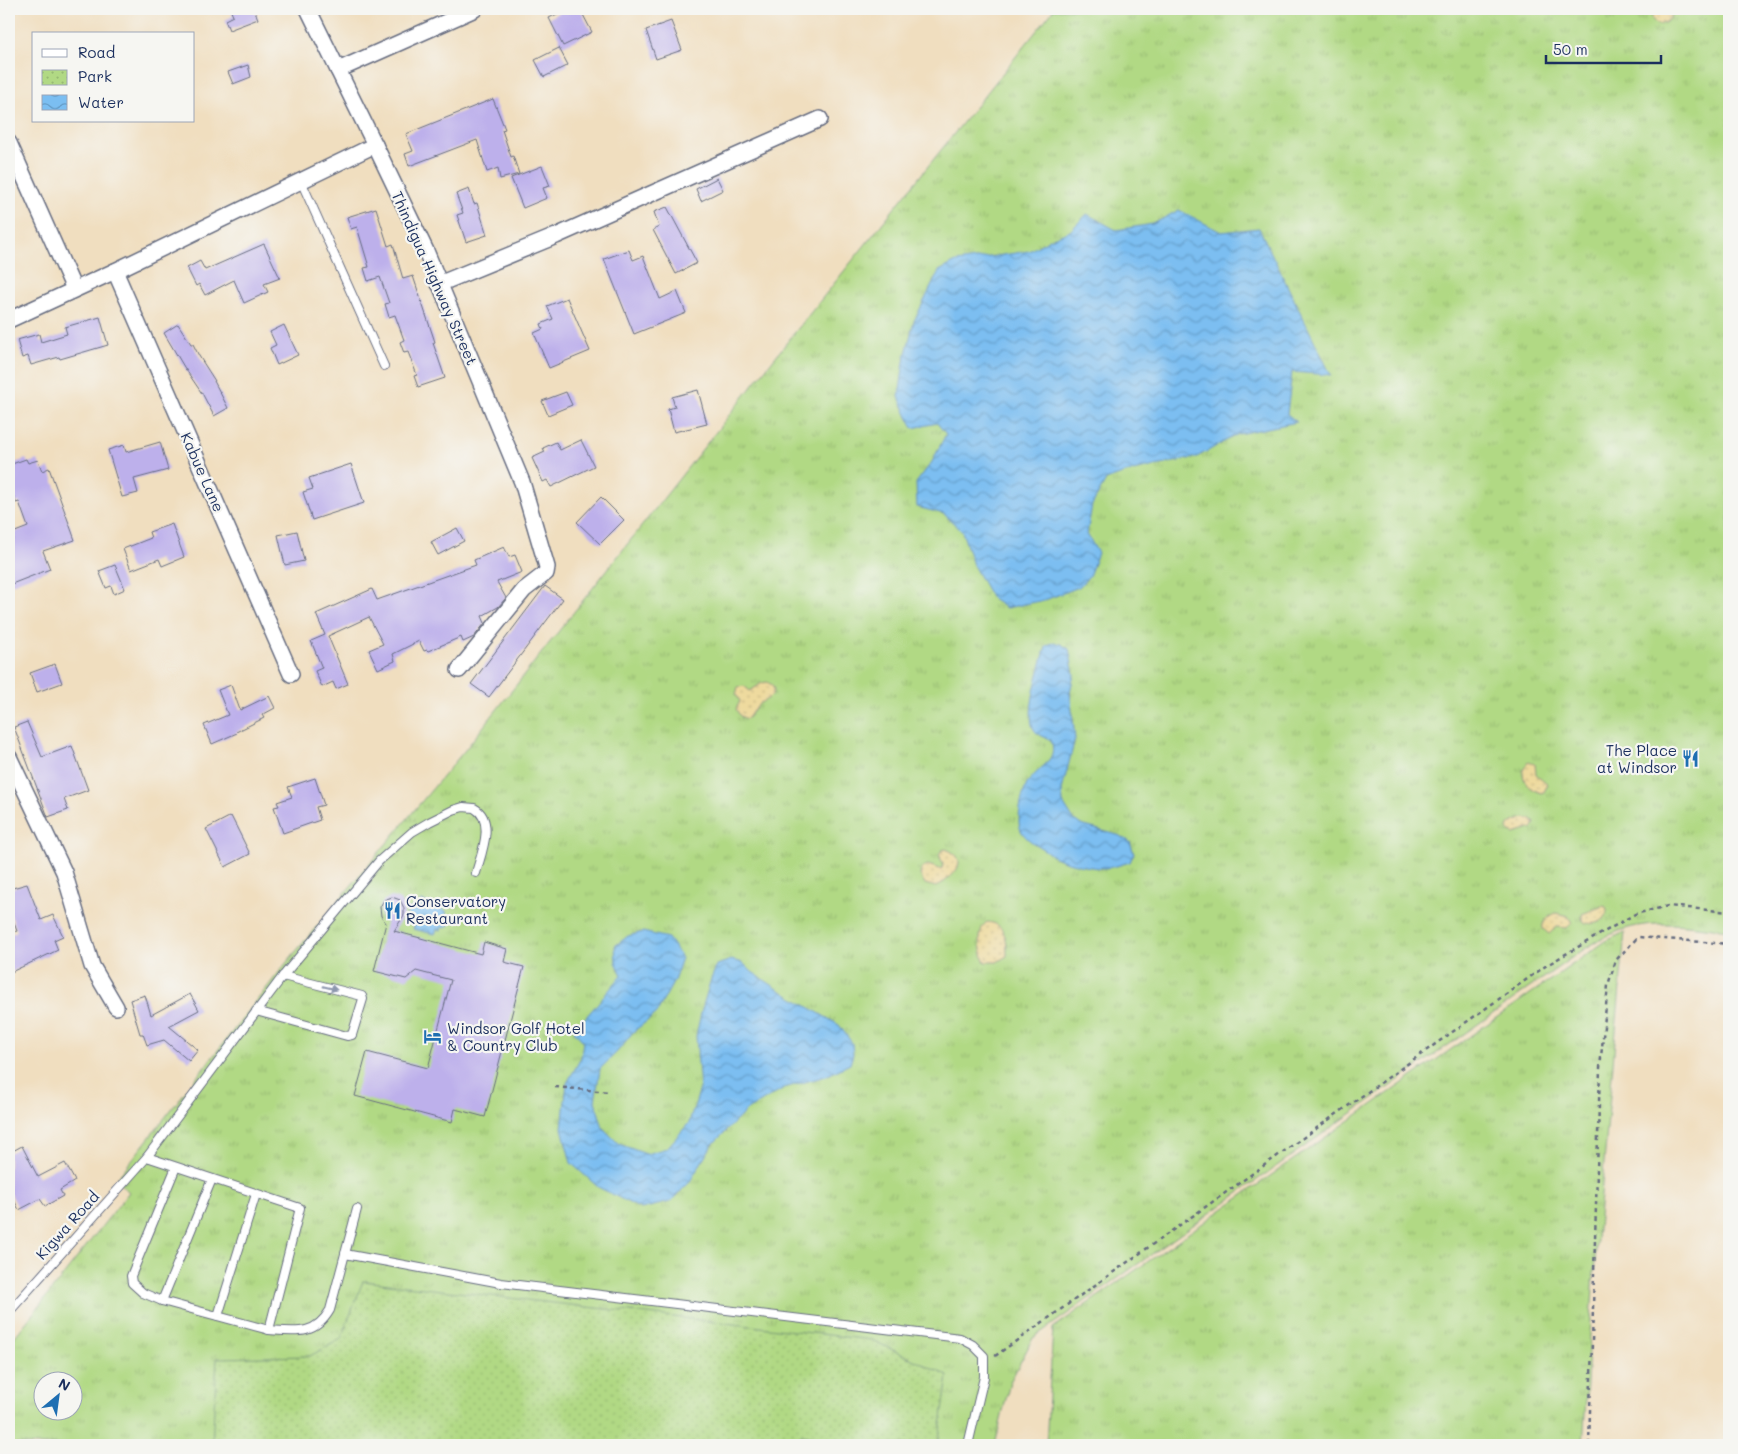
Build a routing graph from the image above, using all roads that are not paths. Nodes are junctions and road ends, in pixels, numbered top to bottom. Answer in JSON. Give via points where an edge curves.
{"nodes":[{"id":1,"x":308,"y":9,"type":"edge"},
{"id":2,"x":475,"y":9,"type":"edge"},
{"id":3,"x":338,"y":70,"type":"junction"},
{"id":4,"x":820,"y":119,"type":"dead end"},
{"id":5,"x":9,"y":143,"type":"edge"},
{"id":6,"x":376,"y":145,"type":"junction"},
{"id":7,"x":301,"y":180,"type":"junction"},
{"id":8,"x":115,"y":271,"type":"junction"},
{"id":9,"x":439,"y":284,"type":"junction"},
{"id":10,"x":74,"y":289,"type":"junction"},
{"id":11,"x":9,"y":320,"type":"edge"},
{"id":12,"x":384,"y":366,"type":"dead end"},
{"id":13,"x":459,"y":670,"type":"dead end"},
{"id":14,"x":291,"y":674,"type":"dead end"},
{"id":15,"x":9,"y":757,"type":"edge"},
{"id":16,"x":476,"y":873,"type":"dead end"},
{"id":17,"x":283,"y":976,"type":"junction"},
{"id":18,"x":116,"y":1007,"type":"dead end"},
{"id":19,"x":256,"y":1011,"type":"junction"},
{"id":20,"x":147,"y":1157,"type":"junction"},
{"id":21,"x":176,"y":1167,"type":"junction"},
{"id":22,"x":212,"y":1179,"type":"junction"},
{"id":23,"x":256,"y":1194,"type":"junction"},
{"id":24,"x":357,"y":1208,"type":"dead end"},
{"id":25,"x":345,"y":1254,"type":"junction"},
{"id":26,"x":162,"y":1301,"type":"junction"},
{"id":27,"x":9,"y":1312,"type":"edge"},
{"id":28,"x":218,"y":1316,"type":"junction"},
{"id":29,"x":269,"y":1330,"type":"junction"},
{"id":30,"x":968,"y":1445,"type":"edge"}],
"edges":[{"from":1,"to":3,"type":"street","name":"Thindigua Highway Street"},
{"from":2,"to":3,"type":"street"},
{"from":3,"to":6,"type":"street","name":"Thindigua Highway Street"},
{"from":4,"to":9,"type":"street"},
{"from":5,"to":10,"type":"street"},
{"from":6,"to":7,"type":"street"},
{"from":6,"to":9,"type":"street","name":"Thindigua Highway Street"},
{"from":7,"to":8,"type":"street"},
{"from":7,"to":12,"type":"lane"},
{"from":8,"to":10,"type":"street"},
{"from":8,"to":14,"type":"street","name":"Kabue Lane"},
{"from":9,"to":13,"type":"street","name":"Thindigua Highway Street","via":[[522,482],[547,567],[546,574],[524,590]]},
{"from":10,"to":11,"type":"street"},
{"from":15,"to":18,"type":"street","via":[[64,872],[92,966]]},
{"from":16,"to":17,"type":"lane","name":"Kigwa Road","via":[[485,822],[480,812],[463,807],[412,832],[379,861]]},
{"from":17,"to":19,"type":"lane","name":"Kigwa Road"},
{"from":17,"to":19,"type":"lane","one_way":true,"via":[[362,996],[352,1035]]},
{"from":19,"to":20,"type":"lane","name":"Kigwa Road"},
{"from":20,"to":21,"type":"lane"},
{"from":20,"to":27,"type":"lane","name":"Kigwa Road"},
{"from":21,"to":22,"type":"lane"},
{"from":21,"to":26,"type":"lane","via":[[131,1276],[136,1288]]},
{"from":22,"to":23,"type":"lane"},
{"from":22,"to":26,"type":"lane"},
{"from":23,"to":28,"type":"lane"},
{"from":23,"to":29,"type":"lane","via":[[301,1210]]},
{"from":24,"to":25,"type":"lane"},
{"from":25,"to":29,"type":"lane","via":[[325,1319],[306,1331]]},
{"from":25,"to":30,"type":"lane","via":[[501,1283],[960,1338],[974,1344],[984,1356],[984,1377]]},
{"from":26,"to":28,"type":"lane"},
{"from":28,"to":29,"type":"lane"}]}
